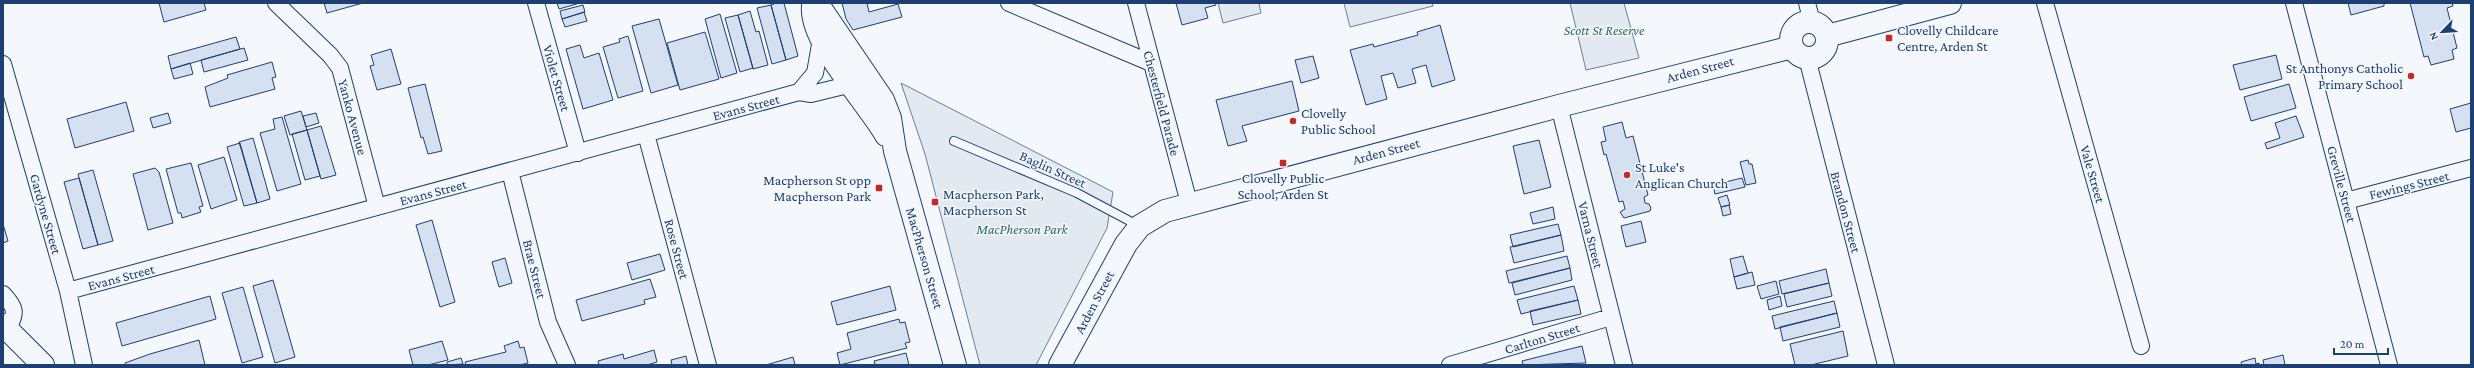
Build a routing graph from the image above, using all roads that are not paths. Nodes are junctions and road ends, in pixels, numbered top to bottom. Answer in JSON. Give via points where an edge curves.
{"nodes":[{"id":1,"x":276,"y":3,"type":"edge"},
{"id":2,"x":536,"y":3,"type":"edge"},
{"id":3,"x":813,"y":3,"type":"edge"},
{"id":4,"x":817,"y":3,"type":"edge"},
{"id":5,"x":1009,"y":3,"type":"edge"},
{"id":6,"x":1136,"y":3,"type":"edge"},
{"id":7,"x":1950,"y":3,"type":"edge"},
{"id":8,"x":2045,"y":3,"type":"edge"},
{"id":9,"x":2294,"y":3,"type":"edge"},
{"id":10,"x":1815,"y":20,"type":"edge"},
{"id":11,"x":821,"y":39,"type":"junction"},
{"id":12,"x":1799,"y":52,"type":"junction"},
{"id":13,"x":1152,"y":63,"type":"junction"},
{"id":14,"x":3,"y":64,"type":"edge"},
{"id":15,"x":858,"y":77,"type":"junction"},
{"id":16,"x":799,"y":92,"type":"junction"},
{"id":17,"x":1559,"y":106,"type":"junction"},
{"id":18,"x":646,"y":134,"type":"junction"},
{"id":19,"x":954,"y":141,"type":"dead end"},
{"id":20,"x":578,"y":153,"type":"junction"},
{"id":21,"x":2471,"y":168,"type":"edge"},
{"id":22,"x":510,"y":171,"type":"junction"},
{"id":23,"x":2346,"y":201,"type":"junction"},
{"id":24,"x":1189,"y":203,"type":"junction"},
{"id":25,"x":377,"y":207,"type":"junction"},
{"id":26,"x":1140,"y":226,"type":"junction"},
{"id":27,"x":68,"y":292,"type":"junction"},
{"id":28,"x":3,"y":294,"type":"edge"},
{"id":29,"x":1611,"y":317,"type":"junction"},
{"id":30,"x":5,"y":327,"type":"edge"},
{"id":31,"x":2141,"y":346,"type":"dead end"},
{"id":32,"x":43,"y":365,"type":"edge"},
{"id":33,"x":84,"y":365,"type":"edge"},
{"id":34,"x":568,"y":365,"type":"edge"},
{"id":35,"x":708,"y":365,"type":"edge"},
{"id":36,"x":955,"y":365,"type":"edge"},
{"id":37,"x":1060,"y":365,"type":"edge"},
{"id":38,"x":1450,"y":365,"type":"edge"},
{"id":39,"x":1624,"y":365,"type":"edge"},
{"id":40,"x":1886,"y":365,"type":"edge"},
{"id":41,"x":2389,"y":365,"type":"edge"}],
"edges":[{"from":1,"to":25,"type":"street","name":"Yanko Avenue","via":[[340,68]]},
{"from":2,"to":20,"type":"street","name":"Violet Street"},
{"from":3,"to":11,"type":"main road","name":"MacPherson Street","via":[[812,12]]},
{"from":4,"to":15,"type":"main road","name":"MacPherson Street","via":[[839,37]]},
{"from":5,"to":13,"type":"street"},
{"from":6,"to":13,"type":"street","name":"Chesterfield Parade"},
{"from":7,"to":10,"type":"main road"},
{"from":8,"to":31,"type":"street","name":"Vale Street"},
{"from":9,"to":23,"type":"street","name":"Greville Street"},
{"from":10,"to":12,"type":"main road","via":[[1804,23],[1792,35]]},
{"from":10,"to":12,"type":"main road","via":[[1827,42],[1823,53],[1818,57]]},
{"from":11,"to":15,"type":"main road","name":"MacPherson Street"},
{"from":11,"to":16,"type":"street","name":"Evans Street","via":[[815,73]]},
{"from":12,"to":17,"type":"main road","name":"Arden Street"},
{"from":12,"to":40,"type":"street","name":"Brandon Street"},
{"from":13,"to":24,"type":"street","name":"Chesterfield Parade"},
{"from":14,"to":27,"type":"street","name":"Gardyne Street"},
{"from":15,"to":16,"type":"street","name":"Evans Street","via":[[811,94]]},
{"from":15,"to":36,"type":"main road","name":"MacPherson Street","via":[[883,100],[890,118],[895,151]]},
{"from":16,"to":18,"type":"street","name":"Evans Street"},
{"from":17,"to":24,"type":"main road","name":"Arden Street"},
{"from":17,"to":29,"type":"street","name":"Varna Street"},
{"from":18,"to":20,"type":"street","name":"Evans Street"},
{"from":18,"to":35,"type":"street","name":"Rose Street"},
{"from":19,"to":26,"type":"lane","name":"Baglin Street","via":[[1077,192]]},
{"from":20,"to":22,"type":"street","name":"Evans Street"},
{"from":21,"to":23,"type":"street","name":"Fewings Street"},
{"from":22,"to":25,"type":"street","name":"Evans Street"},
{"from":22,"to":34,"type":"street","name":"Brae Street","via":[[548,322]]},
{"from":23,"to":41,"type":"street","name":"Greville Street"},
{"from":24,"to":26,"type":"main road","name":"Arden Street","via":[[1165,211]]},
{"from":25,"to":27,"type":"street","name":"Evans Street"},
{"from":26,"to":37,"type":"main road","name":"Arden Street","via":[[1112,268]]},
{"from":27,"to":33,"type":"street","name":"Gardyne Street"},
{"from":28,"to":30,"type":"street","via":[[13,304],[15,314]]},
{"from":29,"to":38,"type":"street","name":"Carlton Street"},
{"from":29,"to":39,"type":"street","name":"Varna Street"},
{"from":30,"to":32,"type":"main road"}]}
